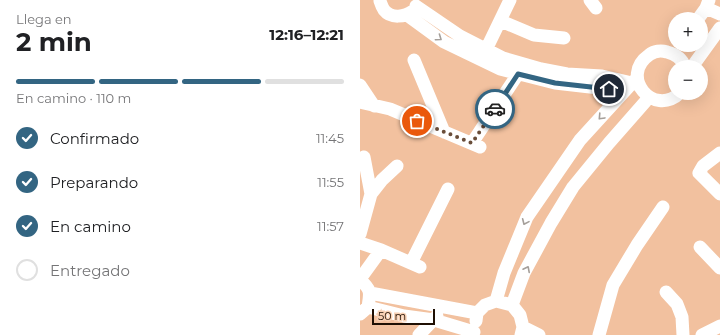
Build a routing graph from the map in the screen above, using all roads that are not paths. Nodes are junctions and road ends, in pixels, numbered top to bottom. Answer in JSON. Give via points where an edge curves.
{"nodes":[{"id":1,"x":380,"y":0,"type":"edge"},
{"id":2,"x":510,"y":0,"type":"edge"},
{"id":3,"x":417,"y":3,"type":"edge"},
{"id":4,"x":708,"y":4,"type":"edge"},
{"id":5,"x":720,"y":14,"type":"edge"},
{"id":6,"x":407,"y":15,"type":"junction"},
{"id":7,"x":501,"y":21,"type":"junction"},
{"id":8,"x":720,"y":28,"type":"edge"},
{"id":9,"x":564,"y":38,"type":"dead end"},
{"id":10,"x":668,"y":50,"type":"edge"},
{"id":11,"x":484,"y":55,"type":"junction"},
{"id":12,"x":414,"y":60,"type":"dead end"},
{"id":13,"x":697,"y":60,"type":"edge"},
{"id":14,"x":521,"y":69,"type":"junction"},
{"id":15,"x":631,"y":84,"type":"junction"},
{"id":16,"x":360,"y":85,"type":"edge"},
{"id":17,"x":649,"y":97,"type":"junction"},
{"id":18,"x":668,"y":100,"type":"edge"},
{"id":19,"x":360,"y":102,"type":"edge"},
{"id":20,"x":374,"y":106,"type":"junction"},
{"id":21,"x":444,"y":132,"type":"junction"},
{"id":22,"x":720,"y":154,"type":"edge"},
{"id":23,"x":364,"y":157,"type":"dead end"},
{"id":24,"x":397,"y":166,"type":"dead end"},
{"id":25,"x":448,"y":189,"type":"dead end"},
{"id":26,"x":372,"y":194,"type":"junction"},
{"id":27,"x":720,"y":194,"type":"edge"},
{"id":28,"x":663,"y":208,"type":"dead end"},
{"id":29,"x":360,"y":234,"type":"edge"},
{"id":30,"x":360,"y":243,"type":"edge"},
{"id":31,"x":700,"y":246,"type":"dead end"},
{"id":32,"x":381,"y":250,"type":"junction"},
{"id":33,"x":720,"y":268,"type":"edge"},
{"id":34,"x":360,"y":280,"type":"edge"},
{"id":35,"x":666,"y":292,"type":"dead end"},
{"id":36,"x":370,"y":293,"type":"junction"},
{"id":37,"x":407,"y":300,"type":"junction"},
{"id":38,"x":496,"y":301,"type":"junction"},
{"id":39,"x":512,"y":305,"type":"junction"},
{"id":40,"x":445,"y":307,"type":"junction"},
{"id":41,"x":364,"y":310,"type":"edge"},
{"id":42,"x":477,"y":313,"type":"junction"},
{"id":43,"x":404,"y":316,"type":"junction"},
{"id":44,"x":434,"y":320,"type":"junction"},
{"id":45,"x":720,"y":326,"type":"edge"},
{"id":46,"x":522,"y":331,"type":"edge"},
{"id":47,"x":475,"y":333,"type":"edge"},
{"id":48,"x":601,"y":334,"type":"edge"},
{"id":49,"x":419,"y":335,"type":"edge"},
{"id":50,"x":539,"y":335,"type":"edge"},
{"id":51,"x":683,"y":335,"type":"edge"},
{"id":52,"x":702,"y":335,"type":"edge"}],
"edges":[{"from":1,"to":6,"type":"street","via":[[385,12],[396,17]]},
{"from":2,"to":7,"type":"street"},
{"from":3,"to":6,"type":"street","via":[[413,11]]},
{"from":3,"to":11,"type":"street"},
{"from":4,"to":5,"type":"street"},
{"from":6,"to":11,"type":"street","one_way":true,"via":[[444,42]]},
{"from":7,"to":9,"type":"street","via":[[534,35]]},
{"from":7,"to":11,"type":"street"},
{"from":8,"to":13,"type":"street"},
{"from":10,"to":15,"type":"street","via":[[652,52],[644,58]]},
{"from":11,"to":14,"type":"street","via":[[503,58]]},
{"from":12,"to":21,"type":"street"},
{"from":14,"to":15,"type":"street","via":[[541,69],[566,79],[602,76]]},
{"from":14,"to":21,"type":"street","via":[[476,145]]},
{"from":15,"to":17,"type":"street"},
{"from":15,"to":38,"type":"street","one_way":true,"via":[[580,140],[527,217],[504,272]]},
{"from":16,"to":20,"type":"street"},
{"from":17,"to":18,"type":"street"},
{"from":39,"to":17,"type":"street","one_way":true,"via":[[524,273],[573,187]]},
{"from":19,"to":20,"type":"street"},
{"from":20,"to":21,"type":"street","via":[[390,109]]},
{"from":22,"to":27,"type":"street","via":[[703,166],[699,173]]},
{"from":23,"to":26,"type":"street"},
{"from":24,"to":26,"type":"street"},
{"from":25,"to":32,"type":"street","via":[[415,265]]},
{"from":26,"to":29,"type":"street"},
{"from":28,"to":48,"type":"street","via":[[613,285]]},
{"from":30,"to":32,"type":"street"},
{"from":31,"to":33,"type":"street"},
{"from":32,"to":34,"type":"street"},
{"from":34,"to":36,"type":"street"},
{"from":35,"to":51,"type":"street","via":[[677,304],[682,316]]},
{"from":36,"to":37,"type":"street"},
{"from":36,"to":41,"type":"street"},
{"from":37,"to":40,"type":"street"},
{"from":37,"to":43,"type":"street"},
{"from":38,"to":39,"type":"street"},
{"from":38,"to":42,"type":"street","via":[[485,305]]},
{"from":39,"to":46,"type":"street","via":[[520,315]]},
{"from":40,"to":42,"type":"street"},
{"from":40,"to":44,"type":"street"},
{"from":41,"to":43,"type":"street"},
{"from":42,"to":47,"type":"street"},
{"from":43,"to":44,"type":"street"},
{"from":44,"to":47,"type":"street"},
{"from":44,"to":49,"type":"street"},
{"from":45,"to":52,"type":"street"},
{"from":46,"to":50,"type":"street"}]}
